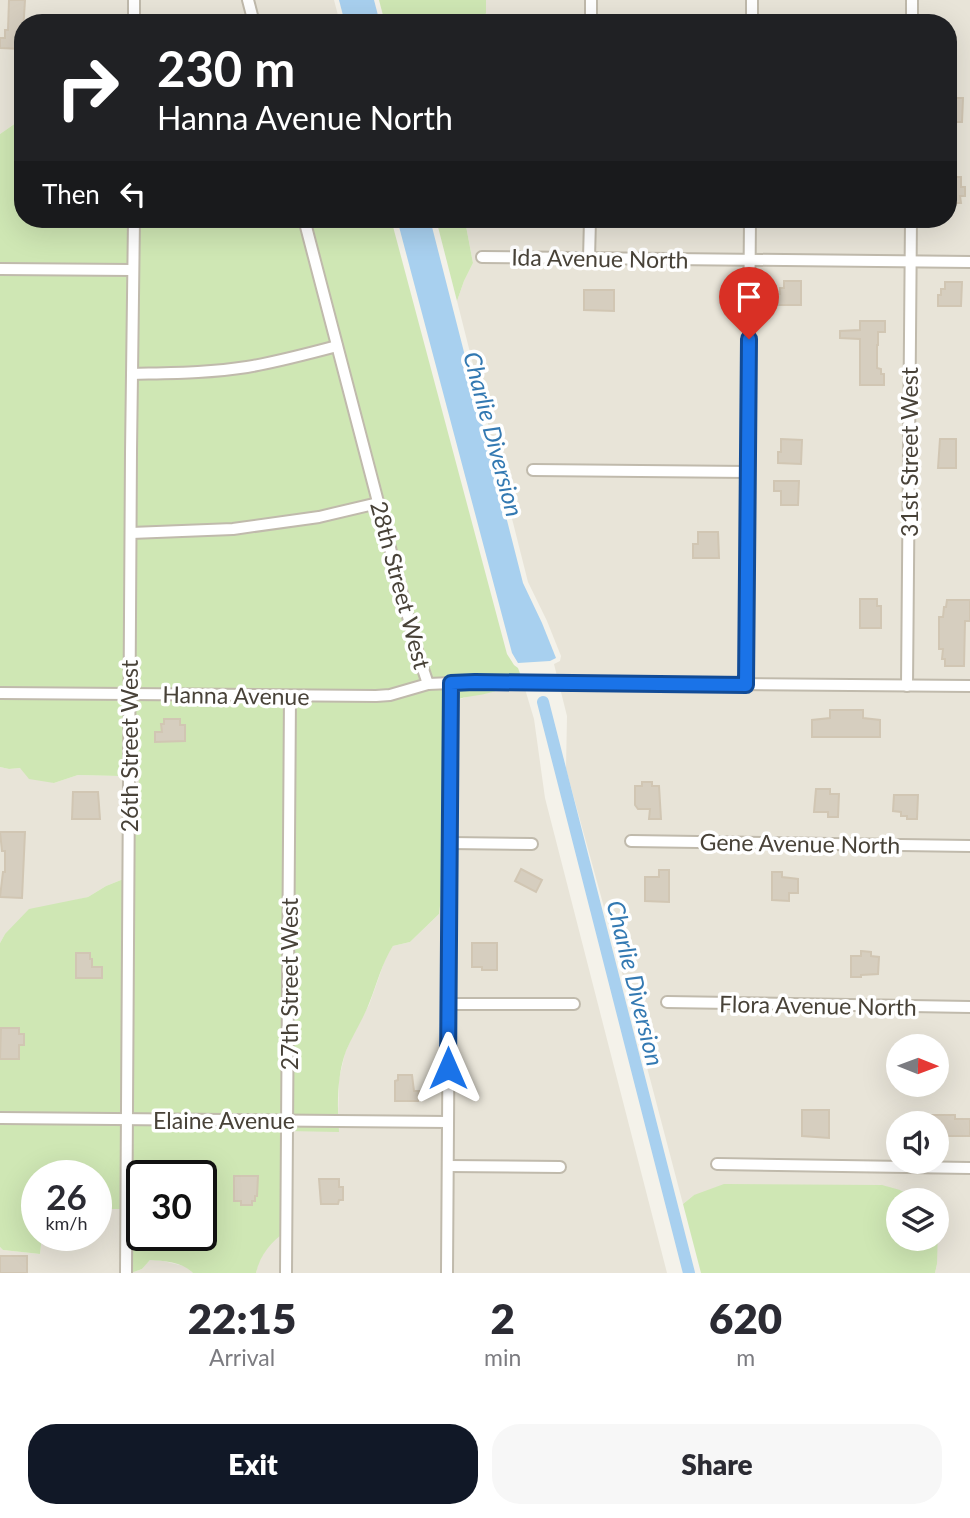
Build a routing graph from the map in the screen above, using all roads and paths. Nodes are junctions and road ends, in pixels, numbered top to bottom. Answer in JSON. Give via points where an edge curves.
{"nodes":[{"id":1,"x":134,"y":228,"type":"edge"},
{"id":2,"x":306,"y":228,"type":"edge"},
{"id":3,"x":590,"y":228,"type":"edge"},
{"id":4,"x":750,"y":228,"type":"edge"},
{"id":5,"x":911,"y":228,"type":"edge"},
{"id":6,"x":482,"y":257,"type":"dead end"},
{"id":7,"x":589,"y":259,"type":"junction"},
{"id":8,"x":750,"y":260,"type":"junction"},
{"id":9,"x":911,"y":260,"type":"junction"},
{"id":10,"x":970,"y":262,"type":"edge"},
{"id":11,"x":0,"y":269,"type":"edge"},
{"id":12,"x":132,"y":270,"type":"junction"},
{"id":13,"x":337,"y":346,"type":"junction"},
{"id":14,"x":132,"y":374,"type":"junction"},
{"id":15,"x":533,"y":470,"type":"dead end"},
{"id":16,"x":748,"y":472,"type":"junction"},
{"id":17,"x":379,"y":503,"type":"junction"},
{"id":18,"x":131,"y":533,"type":"junction"},
{"id":19,"x":451,"y":683,"type":"junction"},
{"id":20,"x":428,"y":684,"type":"junction"},
{"id":21,"x":746,"y":685,"type":"junction"},
{"id":22,"x":907,"y":686,"type":"junction"},
{"id":23,"x":970,"y":686,"type":"edge"},
{"id":24,"x":0,"y":693,"type":"edge"},
{"id":25,"x":130,"y":694,"type":"junction"},
{"id":26,"x":290,"y":696,"type":"junction"},
{"id":27,"x":631,"y":841,"type":"dead end"},
{"id":28,"x":450,"y":843,"type":"junction"},
{"id":29,"x":532,"y":844,"type":"dead end"},
{"id":30,"x":970,"y":846,"type":"edge"},
{"id":31,"x":667,"y":1002,"type":"dead end"},
{"id":32,"x":449,"y":1004,"type":"junction"},
{"id":33,"x":574,"y":1004,"type":"dead end"},
{"id":34,"x":970,"y":1007,"type":"edge"},
{"id":35,"x":0,"y":1118,"type":"edge"},
{"id":36,"x":127,"y":1119,"type":"junction"},
{"id":37,"x":288,"y":1120,"type":"junction"},
{"id":38,"x":448,"y":1122,"type":"junction"},
{"id":39,"x":717,"y":1164,"type":"dead end"},
{"id":40,"x":448,"y":1166,"type":"junction"},
{"id":41,"x":560,"y":1167,"type":"dead end"},
{"id":42,"x":970,"y":1168,"type":"edge"},
{"id":43,"x":126,"y":1273,"type":"edge"},
{"id":44,"x":286,"y":1273,"type":"edge"},
{"id":45,"x":447,"y":1273,"type":"edge"}],
"edges":[{"from":1,"to":12,"type":"street","name":"26th Street West"},
{"from":2,"to":13,"type":"street","name":"28th Street West"},
{"from":3,"to":7,"type":"street"},
{"from":4,"to":8,"type":"street"},
{"from":5,"to":9,"type":"street","name":"31st Street West"},
{"from":6,"to":7,"type":"street","name":"Ida Avenue North"},
{"from":7,"to":8,"type":"street","name":"Ida Avenue North"},
{"from":8,"to":9,"type":"street","name":"Ida Avenue North"},
{"from":8,"to":16,"type":"street"},
{"from":9,"to":10,"type":"street","name":"Ida Avenue North"},
{"from":9,"to":22,"type":"street","name":"31st Street West"},
{"from":11,"to":12,"type":"street"},
{"from":12,"to":14,"type":"street","name":"26th Street West"},
{"from":13,"to":14,"type":"street","via":[[248,367]]},
{"from":13,"to":17,"type":"street","name":"28th Street West"},
{"from":14,"to":18,"type":"street","name":"26th Street West"},
{"from":15,"to":16,"type":"street"},
{"from":16,"to":21,"type":"street"},
{"from":17,"to":18,"type":"street","via":[[246,528]]},
{"from":17,"to":20,"type":"street","name":"28th Street West"},
{"from":18,"to":25,"type":"street","name":"26th Street West"},
{"from":19,"to":20,"type":"street","name":"28th Street West"},
{"from":19,"to":21,"type":"street"},
{"from":19,"to":28,"type":"street","name":"28th Street West"},
{"from":20,"to":26,"type":"street","name":"Hanna Avenue","via":[[390,695]]},
{"from":21,"to":22,"type":"street"},
{"from":22,"to":23,"type":"street"},
{"from":24,"to":25,"type":"street","name":"Hanna Avenue"},
{"from":25,"to":26,"type":"street","name":"Hanna Avenue"},
{"from":25,"to":36,"type":"street","name":"26th Street West"},
{"from":26,"to":37,"type":"street","name":"27th Street West"},
{"from":27,"to":30,"type":"street","name":"Gene Avenue North"},
{"from":28,"to":29,"type":"street"},
{"from":28,"to":32,"type":"street","name":"28th Street West"},
{"from":31,"to":34,"type":"street","name":"Flora Avenue North"},
{"from":32,"to":33,"type":"street"},
{"from":32,"to":38,"type":"street","name":"28th Street West"},
{"from":35,"to":36,"type":"street","name":"Elaine Avenue"},
{"from":36,"to":37,"type":"street","name":"Elaine Avenue"},
{"from":36,"to":43,"type":"street","name":"26th Street West"},
{"from":37,"to":38,"type":"street","name":"Elaine Avenue"},
{"from":37,"to":44,"type":"street","name":"27th Street West"},
{"from":38,"to":40,"type":"street","name":"28th Street West"},
{"from":39,"to":42,"type":"street"},
{"from":40,"to":41,"type":"street"},
{"from":40,"to":45,"type":"street","name":"28th Street West"}]}
